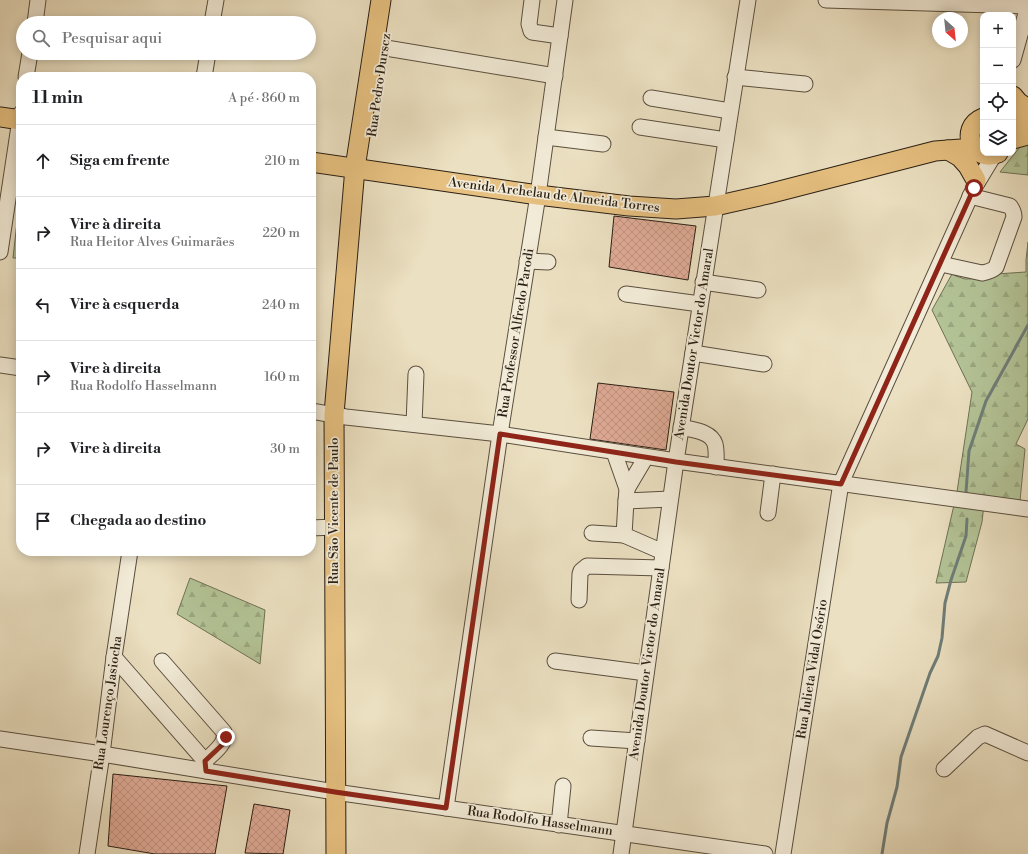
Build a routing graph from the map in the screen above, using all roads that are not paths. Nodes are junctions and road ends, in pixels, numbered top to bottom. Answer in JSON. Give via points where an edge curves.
{"nodes":[{"id":1,"x":38,"y":0,"type":"edge"},
{"id":2,"x":216,"y":0,"type":"edge"},
{"id":3,"x":381,"y":0,"type":"edge"},
{"id":4,"x":392,"y":0,"type":"edge"},
{"id":5,"x":532,"y":0,"type":"edge"},
{"id":6,"x":565,"y":0,"type":"edge"},
{"id":7,"x":748,"y":0,"type":"edge"},
{"id":8,"x":826,"y":0,"type":"edge"},
{"id":9,"x":1028,"y":6,"type":"edge"},
{"id":10,"x":35,"y":16,"type":"edge"},
{"id":11,"x":213,"y":16,"type":"edge"},
{"id":12,"x":1024,"y":33,"type":"edge"},
{"id":13,"x":560,"y":36,"type":"junction"},
{"id":14,"x":379,"y":47,"type":"junction"},
{"id":15,"x":1016,"y":53,"type":"edge"},
{"id":16,"x":29,"y":60,"type":"edge"},
{"id":17,"x":207,"y":60,"type":"edge"},
{"id":18,"x":27,"y":72,"type":"edge"},
{"id":19,"x":205,"y":72,"type":"edge"},
{"id":20,"x":555,"y":76,"type":"junction"},
{"id":21,"x":735,"y":77,"type":"junction"},
{"id":22,"x":804,"y":84,"type":"dead end"},
{"id":23,"x":651,"y":98,"type":"dead end"},
{"id":24,"x":1016,"y":100,"type":"edge"},
{"id":25,"x":1028,"y":109,"type":"edge"},
{"id":26,"x":730,"y":111,"type":"junction"},
{"id":27,"x":0,"y":117,"type":"edge"},
{"id":28,"x":16,"y":118,"type":"edge"},
{"id":29,"x":1028,"y":119,"type":"edge"},
{"id":30,"x":1016,"y":121,"type":"edge"},
{"id":31,"x":977,"y":123,"type":"edge"},
{"id":32,"x":640,"y":127,"type":"dead end"},
{"id":33,"x":1028,"y":135,"type":"edge"},
{"id":34,"x":546,"y":137,"type":"junction"},
{"id":35,"x":1016,"y":138,"type":"edge"},
{"id":36,"x":726,"y":140,"type":"junction"},
{"id":37,"x":603,"y":144,"type":"dead end"},
{"id":38,"x":980,"y":148,"type":"edge"},
{"id":39,"x":16,"y":150,"type":"edge"},
{"id":40,"x":942,"y":151,"type":"junction"},
{"id":41,"x":980,"y":153,"type":"edge"},
{"id":42,"x":987,"y":156,"type":"edge"},
{"id":43,"x":316,"y":163,"type":"edge"},
{"id":44,"x":361,"y":169,"type":"junction"},
{"id":45,"x":973,"y":188,"type":"junction"},
{"id":46,"x":538,"y":195,"type":"junction"},
{"id":47,"x":715,"y":206,"type":"junction"},
{"id":48,"x":0,"y":252,"type":"edge"},
{"id":49,"x":527,"y":261,"type":"junction"},
{"id":50,"x":548,"y":262,"type":"dead end"},
{"id":51,"x":941,"y":264,"type":"junction"},
{"id":52,"x":703,"y":282,"type":"junction"},
{"id":53,"x":758,"y":290,"type":"dead end"},
{"id":54,"x":626,"y":294,"type":"dead end"},
{"id":55,"x":700,"y":304,"type":"junction"},
{"id":56,"x":693,"y":352,"type":"junction"},
{"id":57,"x":0,"y":364,"type":"edge"},
{"id":58,"x":764,"y":364,"type":"dead end"},
{"id":59,"x":16,"y":367,"type":"edge"},
{"id":60,"x":416,"y":374,"type":"dead end"},
{"id":61,"x":316,"y":412,"type":"edge"},
{"id":62,"x":340,"y":415,"type":"junction"},
{"id":63,"x":414,"y":424,"type":"junction"},
{"id":64,"x":681,"y":428,"type":"junction"},
{"id":65,"x":500,"y":434,"type":"junction"},
{"id":66,"x":614,"y":452,"type":"junction"},
{"id":67,"x":646,"y":457,"type":"junction"},
{"id":68,"x":676,"y":462,"type":"junction"},
{"id":69,"x":716,"y":467,"type":"junction"},
{"id":70,"x":773,"y":474,"type":"junction"},
{"id":71,"x":841,"y":484,"type":"junction"},
{"id":72,"x":626,"y":495,"type":"junction"},
{"id":73,"x":670,"y":499,"type":"junction"},
{"id":74,"x":1028,"y":509,"type":"edge"},
{"id":75,"x":768,"y":513,"type":"dead end"},
{"id":76,"x":334,"y":527,"type":"junction"},
{"id":77,"x":316,"y":528,"type":"edge"},
{"id":78,"x":592,"y":533,"type":"dead end"},
{"id":79,"x":624,"y":534,"type":"junction"},
{"id":80,"x":663,"y":552,"type":"junction"},
{"id":81,"x":129,"y":556,"type":"edge"},
{"id":82,"x":661,"y":568,"type":"junction"},
{"id":83,"x":579,"y":600,"type":"dead end"},
{"id":84,"x":114,"y":657,"type":"junction"},
{"id":85,"x":162,"y":661,"type":"dead end"},
{"id":86,"x":555,"y":661,"type":"dead end"},
{"id":87,"x":646,"y":673,"type":"junction"},
{"id":88,"x":591,"y":738,"type":"dead end"},
{"id":89,"x":0,"y":739,"type":"edge"},
{"id":90,"x":636,"y":741,"type":"junction"},
{"id":91,"x":1028,"y":753,"type":"edge"},
{"id":92,"x":102,"y":754,"type":"junction"},
{"id":93,"x":205,"y":766,"type":"junction"},
{"id":94,"x":944,"y":769,"type":"dead end"},
{"id":95,"x":563,"y":786,"type":"dead end"},
{"id":96,"x":342,"y":792,"type":"junction"},
{"id":97,"x":446,"y":808,"type":"junction"},
{"id":98,"x":559,"y":825,"type":"junction"},
{"id":99,"x":624,"y":834,"type":"junction"},
{"id":100,"x":86,"y":854,"type":"edge"},
{"id":101,"x":336,"y":854,"type":"edge"},
{"id":102,"x":349,"y":854,"type":"edge"},
{"id":103,"x":620,"y":854,"type":"edge"},
{"id":104,"x":765,"y":854,"type":"edge"},
{"id":105,"x":783,"y":854,"type":"edge"}],
"edges":[{"from":1,"to":10,"type":"street"},
{"from":2,"to":11,"type":"street"},
{"from":3,"to":14,"type":"main road","name":"Rua Pedro Durscz"},
{"from":4,"to":14,"type":"main road","name":"Rua Pedro Durscz"},
{"from":5,"to":13,"type":"street","via":[[529,24],[531,31]]},
{"from":6,"to":13,"type":"street","name":"Rua Professor Alfredo Parodi"},
{"from":7,"to":21,"type":"street","name":"Avenida Doutor Victor do Amaral"},
{"from":8,"to":9,"type":"street"},
{"from":9,"to":12,"type":"street"},
{"from":12,"to":15,"type":"street"},
{"from":13,"to":20,"type":"street","name":"Rua Professor Alfredo Parodi"},
{"from":14,"to":20,"type":"street"},
{"from":14,"to":44,"type":"main road","name":"Rua Pedro Durscz"},
{"from":16,"to":18,"type":"street"},
{"from":17,"to":19,"type":"street"},
{"from":20,"to":34,"type":"street","name":"Rua Professor Alfredo Parodi"},
{"from":21,"to":22,"type":"street"},
{"from":21,"to":26,"type":"street","name":"Avenida Doutor Victor do Amaral"},
{"from":23,"to":26,"type":"street"},
{"from":24,"to":25,"type":"main road"},
{"from":26,"to":36,"type":"street","name":"Avenida Doutor Victor do Amaral"},
{"from":27,"to":28,"type":"main road"},
{"from":29,"to":30,"type":"main road"},
{"from":31,"to":38,"type":"main road","via":[[970,135],[971,142]]},
{"from":31,"to":40,"type":"main road","name":"Avenida Archelau de Almeida Torres"},
{"from":32,"to":36,"type":"street"},
{"from":33,"to":35,"type":"main road"},
{"from":34,"to":37,"type":"street"},
{"from":34,"to":46,"type":"street","name":"Rua Professor Alfredo Parodi"},
{"from":36,"to":47,"type":"street","name":"Avenida Doutor Victor do Amaral"},
{"from":39,"to":48,"type":"street"},
{"from":40,"to":41,"type":"main road","name":"Avenida Archelau de Almeida Torres"},
{"from":40,"to":45,"type":"main road","via":[[960,157],[968,166]]},
{"from":40,"to":47,"type":"main road","name":"Avenida Archelau de Almeida Torres"},
{"from":42,"to":45,"type":"street","name":"Rua Julieta Vidal Osório"},
{"from":43,"to":44,"type":"main road","name":"Avenida Archelau de Almeida Torres"},
{"from":44,"to":46,"type":"main road","name":"Avenida Archelau de Almeida Torres"},
{"from":44,"to":62,"type":"main road","name":"Rua São Vicente de Paulo"},
{"from":45,"to":51,"type":"street","name":"Rua Julieta Vidal Osório"},
{"from":45,"to":51,"type":"street","via":[[1013,209],[1014,217],[996,267],[982,273]]},
{"from":46,"to":47,"type":"main road","name":"Avenida Archelau de Almeida Torres","via":[[637,206]]},
{"from":46,"to":49,"type":"street","name":"Rua Professor Alfredo Parodi"},
{"from":47,"to":52,"type":"street","name":"Avenida Doutor Victor do Amaral"},
{"from":49,"to":50,"type":"street"},
{"from":49,"to":65,"type":"street","name":"Rua Professor Alfredo Parodi"},
{"from":51,"to":71,"type":"street","name":"Rua Julieta Vidal Osório"},
{"from":52,"to":53,"type":"street"},
{"from":52,"to":55,"type":"street","name":"Avenida Doutor Victor do Amaral"},
{"from":54,"to":55,"type":"street"},
{"from":55,"to":56,"type":"street","name":"Avenida Doutor Victor do Amaral"},
{"from":56,"to":58,"type":"street"},
{"from":56,"to":64,"type":"street","name":"Avenida Doutor Victor do Amaral"},
{"from":57,"to":59,"type":"street"},
{"from":60,"to":63,"type":"street"},
{"from":61,"to":62,"type":"street"},
{"from":62,"to":63,"type":"street"},
{"from":62,"to":76,"type":"main road","name":"Rua São Vicente de Paulo"},
{"from":62,"to":96,"type":"main road","name":"Rua São Vicente de Paulo"},
{"from":63,"to":65,"type":"street"},
{"from":64,"to":68,"type":"street","name":"Avenida Doutor Victor do Amaral"},
{"from":64,"to":69,"type":"street","via":[[711,437],[715,445]]},
{"from":65,"to":66,"type":"street"},
{"from":65,"to":97,"type":"street","name":"Rua Professor Alfredo Parodi"},
{"from":66,"to":67,"type":"street"},
{"from":66,"to":72,"type":"street"},
{"from":67,"to":68,"type":"street"},
{"from":67,"to":72,"type":"street"},
{"from":68,"to":69,"type":"street"},
{"from":68,"to":73,"type":"street","name":"Avenida Doutor Victor do Amaral"},
{"from":69,"to":70,"type":"street"},
{"from":70,"to":71,"type":"street"},
{"from":70,"to":75,"type":"street"},
{"from":71,"to":74,"type":"street"},
{"from":71,"to":105,"type":"street","name":"Rua Julieta Vidal Osório"},
{"from":72,"to":73,"type":"street"},
{"from":72,"to":79,"type":"street"},
{"from":73,"to":80,"type":"street","name":"Avenida Doutor Victor do Amaral"},
{"from":76,"to":77,"type":"street"},
{"from":76,"to":96,"type":"main road","name":"Rua São Vicente de Paulo"},
{"from":78,"to":79,"type":"street"},
{"from":79,"to":80,"type":"street"},
{"from":80,"to":82,"type":"street","name":"Avenida Doutor Victor do Amaral"},
{"from":81,"to":84,"type":"street","name":"Rua Lourenço Jasiocha"},
{"from":82,"to":83,"type":"street","via":[[587,566],[580,574]]},
{"from":82,"to":87,"type":"street","name":"Avenida Doutor Victor do Amaral"},
{"from":84,"to":92,"type":"street","name":"Rua Lourenço Jasiocha"},
{"from":84,"to":93,"type":"street"},
{"from":85,"to":93,"type":"street","via":[[224,732],[226,737],[223,744]]},
{"from":86,"to":87,"type":"street"},
{"from":87,"to":90,"type":"street","name":"Avenida Doutor Victor do Amaral"},
{"from":88,"to":90,"type":"street"},
{"from":89,"to":92,"type":"street","name":"Rua Rodolfo Hasselmann"},
{"from":90,"to":99,"type":"street","name":"Avenida Doutor Victor do Amaral"},
{"from":91,"to":94,"type":"street","via":[[985,734],[978,737]]},
{"from":92,"to":93,"type":"street","name":"Rua Rodolfo Hasselmann"},
{"from":92,"to":100,"type":"street","name":"Rua Lourenço Jasiocha"},
{"from":93,"to":96,"type":"street","name":"Rua Rodolfo Hasselmann"},
{"from":95,"to":98,"type":"street"},
{"from":96,"to":97,"type":"street","name":"Rua Rodolfo Hasselmann"},
{"from":96,"to":101,"type":"main road","name":"Rua São Vicente de Paulo"},
{"from":96,"to":102,"type":"main road","name":"Rua São Vicente de Paulo"},
{"from":97,"to":98,"type":"street","name":"Rua Rodolfo Hasselmann"},
{"from":98,"to":99,"type":"street","name":"Rua Rodolfo Hasselmann"},
{"from":99,"to":103,"type":"street","name":"Avenida Doutor Victor do Amaral"},
{"from":99,"to":104,"type":"street","name":"Rua Rodolfo Hasselmann"}]}
